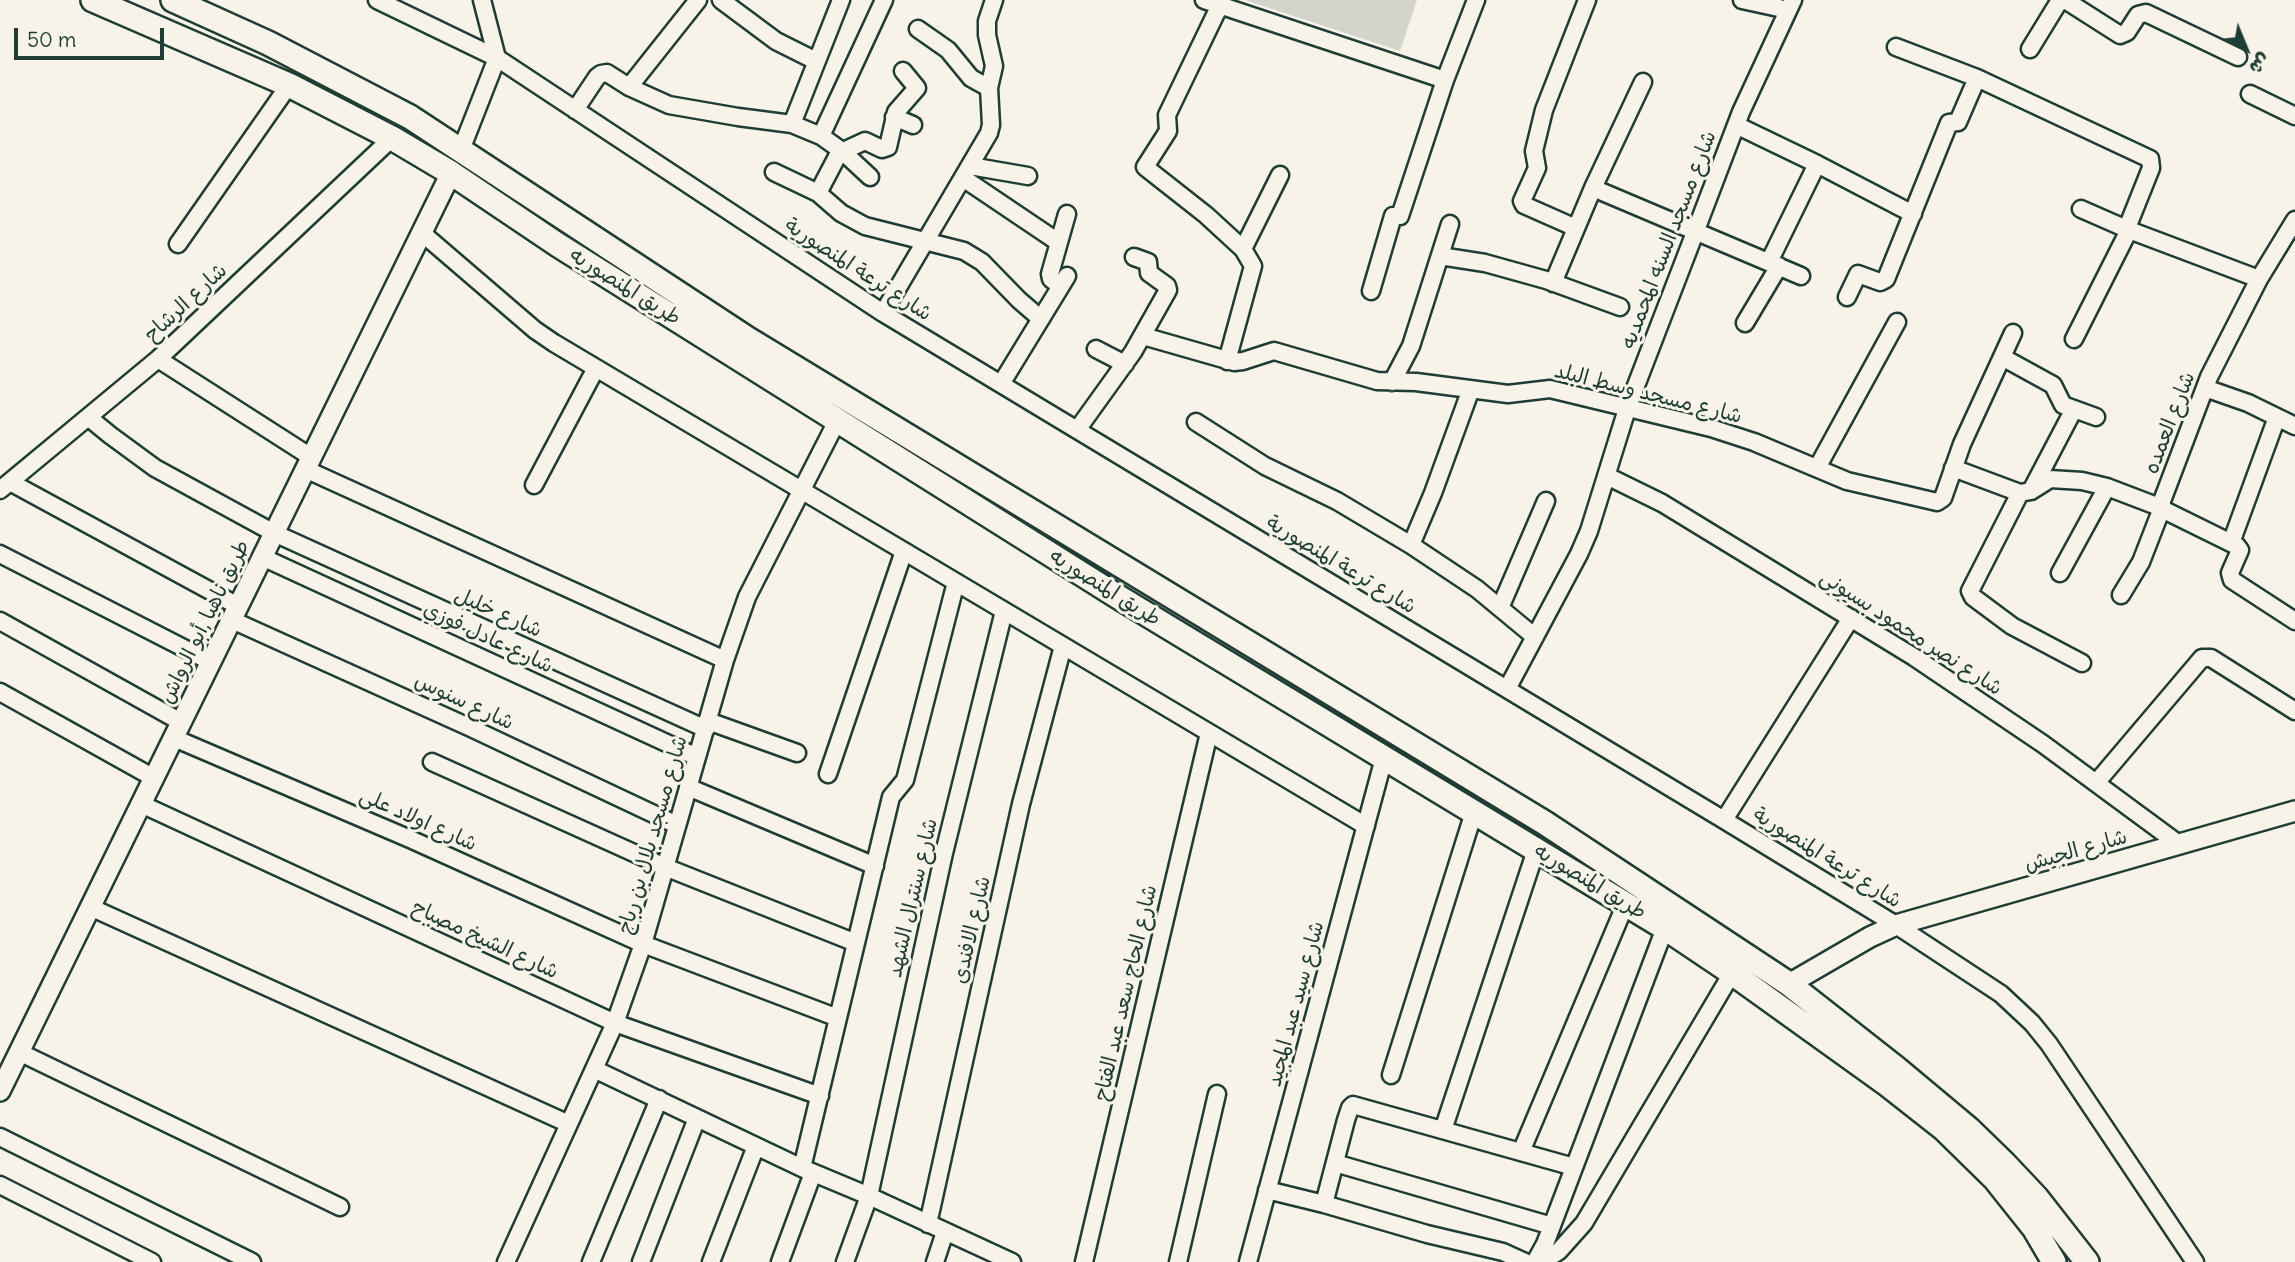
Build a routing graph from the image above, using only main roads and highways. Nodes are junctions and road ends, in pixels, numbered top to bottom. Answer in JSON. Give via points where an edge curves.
{"nodes":[{"id":1,"x":93,"y":0,"type":"edge"},
{"id":2,"x":173,"y":0,"type":"edge"},
{"id":3,"x":1135,"y":574,"type":"junction"},
{"id":4,"x":1119,"y":598,"type":"junction"},
{"id":5,"x":2054,"y":1262,"type":"edge"},
{"id":6,"x":2087,"y":1262,"type":"edge"}],
"edges":[{"from":1,"to":4,"type":"main road","name":"طريق المنصوريه","via":[[289,85],[392,138]]},
{"from":2,"to":3,"type":"main road","name":"طريق المنصوريه","via":[[410,117],[748,339]]},
{"from":3,"to":4,"type":"main road"},
{"from":3,"to":6,"type":"main road","name":"طريق المنصوريه","via":[[1545,823],[1789,984],[1969,1129],[2037,1198]]},
{"from":4,"to":5,"type":"main road","name":"طريق المنصوريه","via":[[1626,903],[1732,973],[1944,1129],[1995,1179]]}]}
